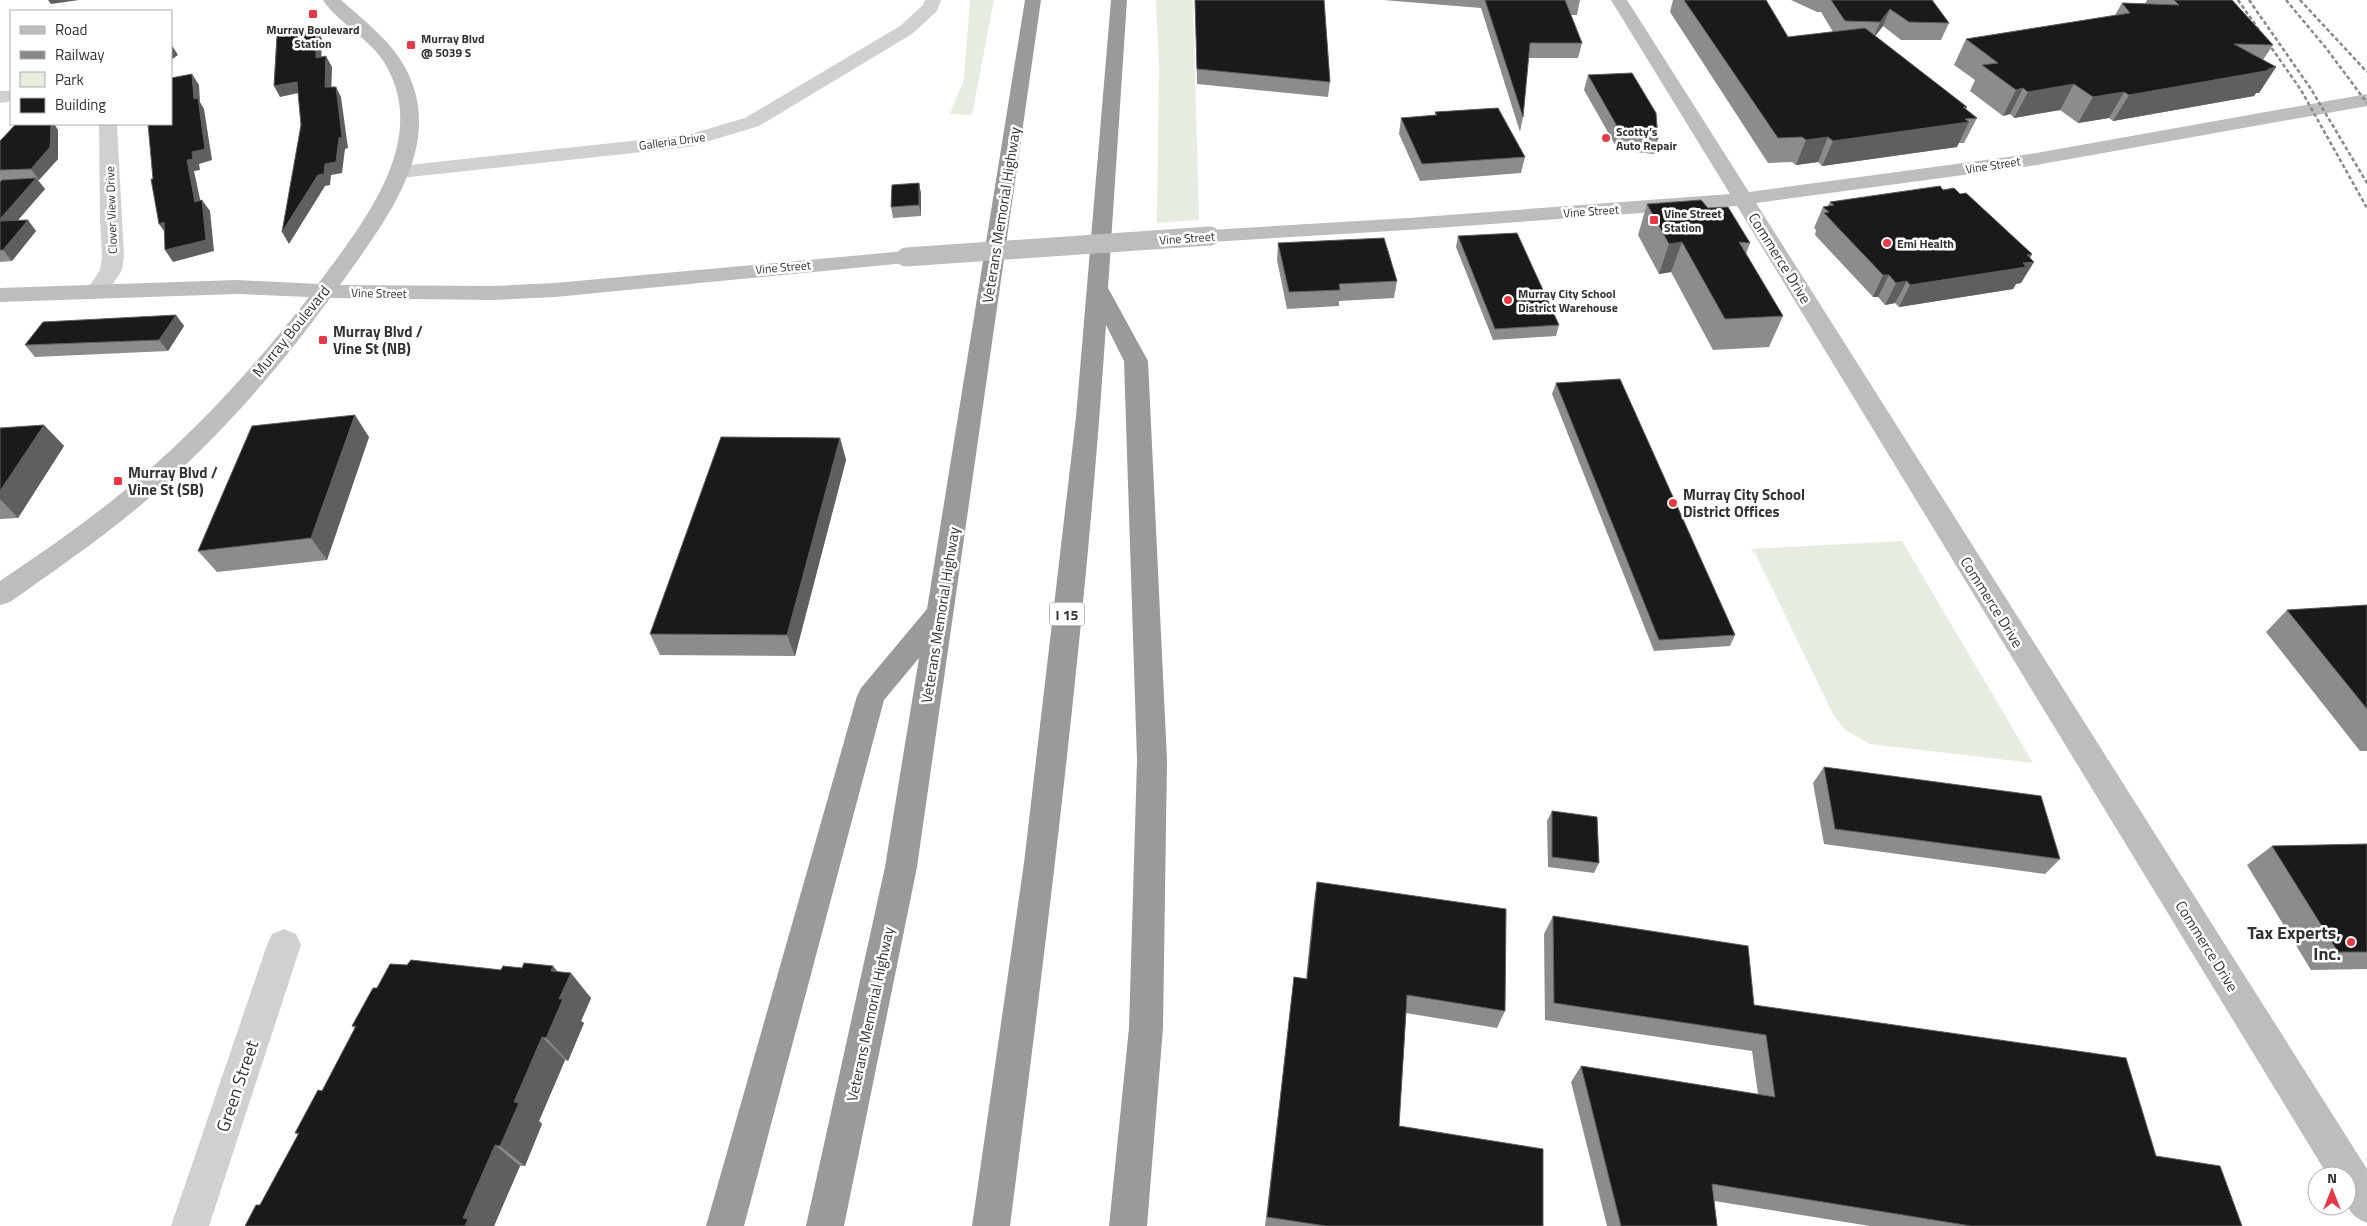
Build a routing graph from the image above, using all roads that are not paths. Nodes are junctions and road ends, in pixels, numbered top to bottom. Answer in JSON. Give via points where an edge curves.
{"nodes":[{"id":1,"x":331,"y":0,"type":"edge"},
{"id":2,"x":933,"y":0,"type":"edge"},
{"id":3,"x":1033,"y":0,"type":"edge"},
{"id":4,"x":1119,"y":0,"type":"edge"},
{"id":5,"x":1619,"y":0,"type":"edge"},
{"id":6,"x":2367,"y":100,"type":"edge"},
{"id":7,"x":108,"y":125,"type":"edge"},
{"id":8,"x":400,"y":172,"type":"junction"},
{"id":9,"x":1744,"y":199,"type":"junction"},
{"id":10,"x":1098,"y":288,"type":"junction"},
{"id":11,"x":97,"y":291,"type":"junction"},
{"id":12,"x":324,"y":291,"type":"junction"},
{"id":13,"x":0,"y":295,"type":"edge"},
{"id":14,"x":0,"y":595,"type":"edge"},
{"id":15,"x":941,"y":610,"type":"junction"},
{"id":16,"x":284,"y":945,"type":"dead end"},
{"id":17,"x":2367,"y":1204,"type":"edge"},
{"id":18,"x":190,"y":1226,"type":"edge"},
{"id":19,"x":725,"y":1226,"type":"edge"},
{"id":20,"x":825,"y":1226,"type":"edge"},
{"id":21,"x":991,"y":1226,"type":"edge"},
{"id":22,"x":1128,"y":1226,"type":"edge"}],
"edges":[{"from":1,"to":8,"type":"street","name":"Murray Boulevard","via":[[387,51],[400,73],[410,128]]},
{"from":2,"to":8,"type":"street","name":"Galleria Drive","via":[[931,7],[906,30],[752,122],[720,133],[689,141]]},
{"from":3,"to":15,"type":"highway","name":"Veterans Memorial Highway"},
{"from":4,"to":10,"type":"highway","number":"I 15"},
{"from":5,"to":9,"type":"street","name":"Commerce Drive"},
{"from":6,"to":9,"type":"street","name":"Vine Street","via":[[2012,162]]},
{"from":7,"to":11,"type":"street","name":"Clover View Drive","via":[[113,257],[111,270]]},
{"from":8,"to":12,"type":"street","name":"Murray Boulevard","via":[[380,209]]},
{"from":9,"to":12,"type":"street","name":"Vine Street","bridge":true,"via":[[783,266],[555,290],[484,294]]},
{"from":9,"to":17,"type":"street","name":"Commerce Drive"},
{"from":10,"to":21,"type":"highway","number":"I 15","via":[[1088,416],[1040,863]]},
{"from":10,"to":22,"type":"highway","via":[[1136,361],[1152,760],[1146,1028]]},
{"from":11,"to":12,"type":"street","name":"Vine Street","via":[[237,287]]},
{"from":11,"to":13,"type":"street","name":"Vine Street"},
{"from":12,"to":14,"type":"street","name":"Murray Boulevard","via":[[268,361],[172,462],[81,539]]},
{"from":15,"to":19,"type":"highway","via":[[871,696]]},
{"from":15,"to":20,"type":"highway","name":"Veterans Memorial Highway","via":[[901,867]]},
{"from":16,"to":18,"type":"street","name":"Green Street"}]}
